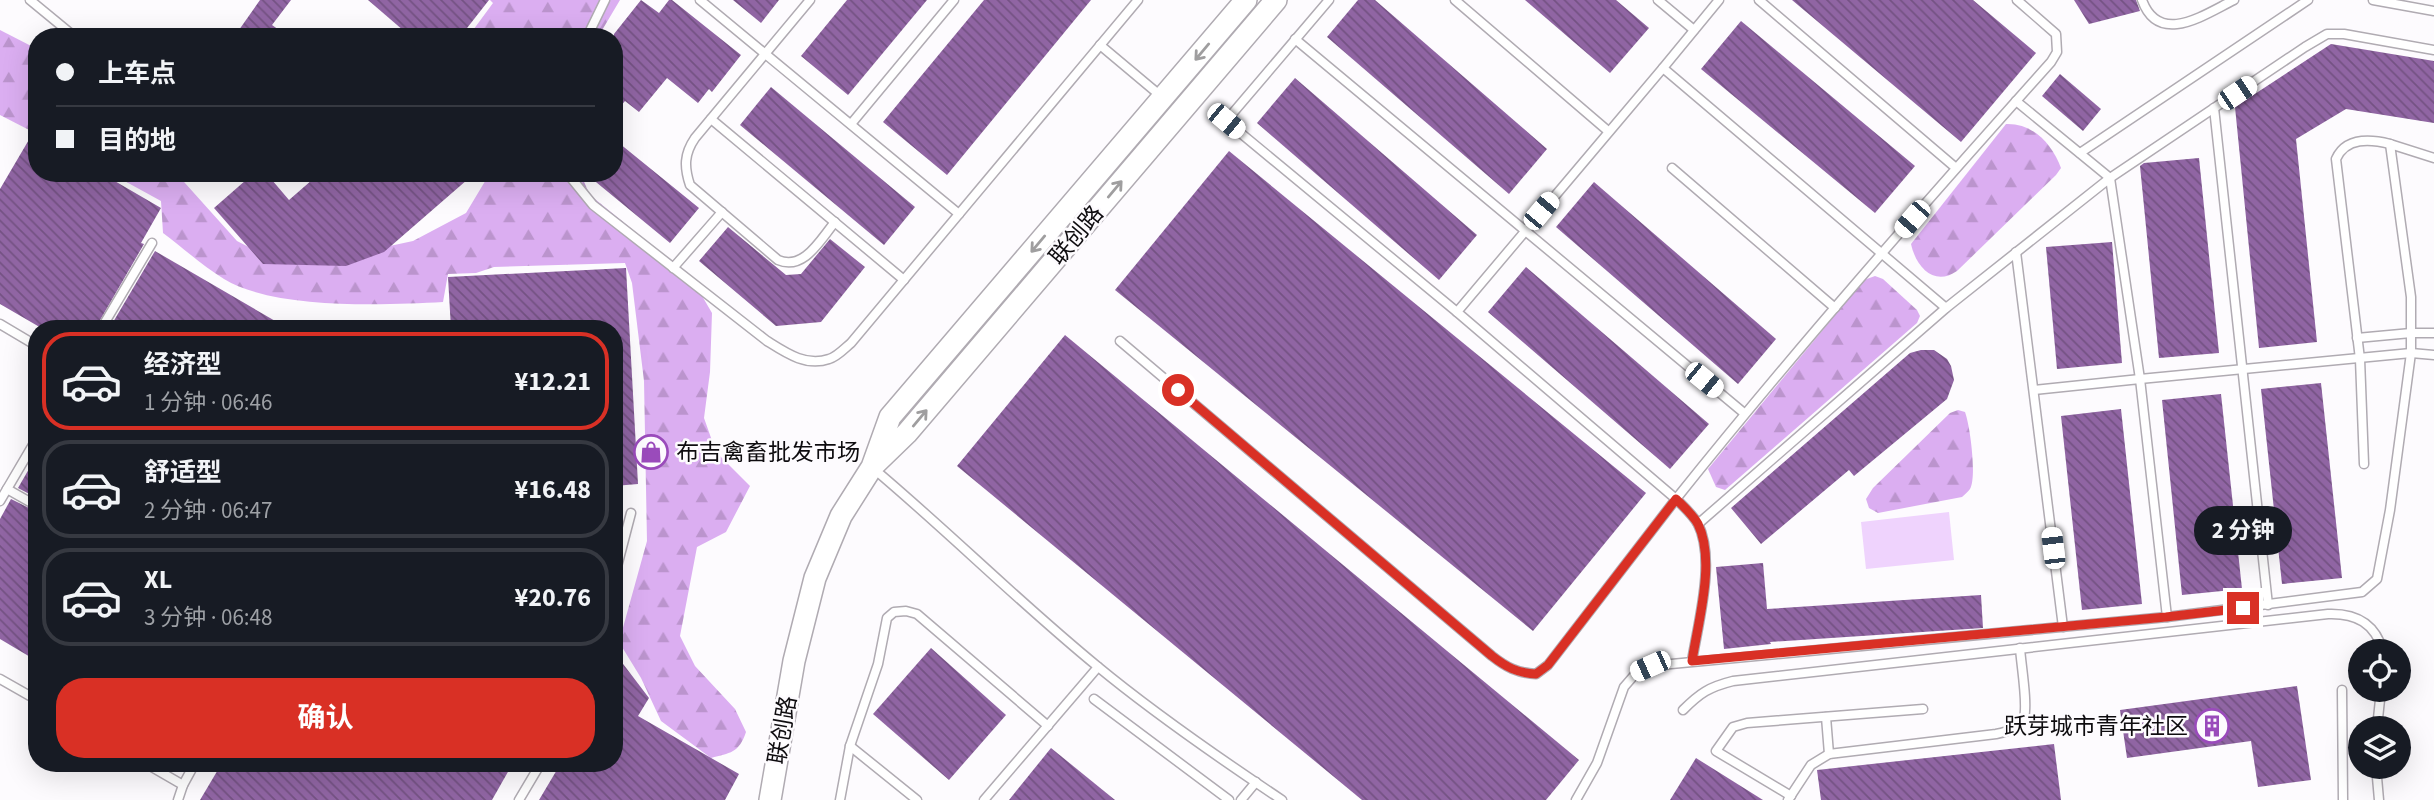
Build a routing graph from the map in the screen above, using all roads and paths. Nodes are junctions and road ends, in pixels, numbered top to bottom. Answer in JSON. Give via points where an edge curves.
{"nodes":[{"id":1,"x":605,"y":0,"type":"edge"},
{"id":2,"x":700,"y":0,"type":"edge"},
{"id":3,"x":810,"y":0,"type":"edge"},
{"id":4,"x":954,"y":0,"type":"edge"},
{"id":5,"x":1138,"y":0,"type":"edge"},
{"id":6,"x":1246,"y":0,"type":"edge"},
{"id":7,"x":1276,"y":0,"type":"edge"},
{"id":8,"x":1329,"y":0,"type":"edge"},
{"id":9,"x":1455,"y":0,"type":"edge"},
{"id":10,"x":1658,"y":0,"type":"edge"},
{"id":11,"x":1719,"y":0,"type":"edge"},
{"id":12,"x":1759,"y":0,"type":"edge"},
{"id":13,"x":2017,"y":0,"type":"edge"},
{"id":14,"x":2142,"y":0,"type":"edge"},
{"id":15,"x":2234,"y":0,"type":"edge"},
{"id":16,"x":2308,"y":0,"type":"edge"},
{"id":17,"x":2373,"y":0,"type":"edge"},
{"id":18,"x":32,"y":1,"type":"edge"},
{"id":19,"x":2434,"y":11,"type":"edge"},
{"id":20,"x":64,"y":28,"type":"edge"},
{"id":21,"x":591,"y":28,"type":"edge"},
{"id":22,"x":1694,"y":30,"type":"junction"},
{"id":23,"x":1295,"y":39,"type":"junction"},
{"id":24,"x":1100,"y":45,"type":"junction"},
{"id":25,"x":2434,"y":50,"type":"edge"},
{"id":26,"x":765,"y":54,"type":"junction"},
{"id":27,"x":1662,"y":68,"type":"junction"},
{"id":28,"x":1163,"y":98,"type":"junction"},
{"id":29,"x":2016,"y":101,"type":"junction"},
{"id":30,"x":2214,"y":108,"type":"junction"},
{"id":31,"x":1181,"y":112,"type":"junction"},
{"id":32,"x":711,"y":119,"type":"junction"},
{"id":33,"x":850,"y":124,"type":"junction"},
{"id":34,"x":1608,"y":131,"type":"junction"},
{"id":35,"x":2390,"y":145,"type":"junction"},
{"id":36,"x":2080,"y":153,"type":"junction"},
{"id":37,"x":2434,"y":158,"type":"edge"},
{"id":38,"x":1672,"y":168,"type":"dead end"},
{"id":39,"x":1956,"y":168,"type":"junction"},
{"id":40,"x":2110,"y":178,"type":"junction"},
{"id":41,"x":574,"y":182,"type":"edge"},
{"id":42,"x":722,"y":212,"type":"junction"},
{"id":43,"x":959,"y":214,"type":"junction"},
{"id":44,"x":835,"y":222,"type":"junction"},
{"id":45,"x":1524,"y":232,"type":"junction"},
{"id":46,"x":152,"y":243,"type":"dead end"},
{"id":47,"x":2016,"y":252,"type":"junction"},
{"id":48,"x":1883,"y":253,"type":"junction"},
{"id":49,"x":673,"y":268,"type":"junction"},
{"id":50,"x":904,"y":280,"type":"junction"},
{"id":51,"x":1835,"y":308,"type":"junction"},
{"id":52,"x":1946,"y":308,"type":"junction"},
{"id":53,"x":1457,"y":312,"type":"junction"},
{"id":54,"x":106,"y":320,"type":"edge"},
{"id":55,"x":0,"y":324,"type":"edge"},
{"id":56,"x":2411,"y":333,"type":"junction"},
{"id":57,"x":2434,"y":333,"type":"edge"},
{"id":58,"x":2357,"y":338,"type":"junction"},
{"id":59,"x":28,"y":341,"type":"edge"},
{"id":60,"x":1120,"y":341,"type":"dead end"},
{"id":61,"x":2411,"y":353,"type":"junction"},
{"id":62,"x":2434,"y":355,"type":"edge"},
{"id":63,"x":2360,"y":359,"type":"junction"},
{"id":64,"x":2244,"y":370,"type":"junction"},
{"id":65,"x":2140,"y":379,"type":"junction"},
{"id":66,"x":2034,"y":390,"type":"junction"},
{"id":67,"x":1744,"y":413,"type":"junction"},
{"id":68,"x":28,"y":453,"type":"edge"},
{"id":69,"x":2364,"y":464,"type":"dead end"},
{"id":70,"x":872,"y":467,"type":"junction"},
{"id":71,"x":7,"y":489,"type":"junction"},
{"id":72,"x":1676,"y":499,"type":"junction"},
{"id":73,"x":0,"y":501,"type":"edge"},
{"id":74,"x":28,"y":501,"type":"edge"},
{"id":75,"x":631,"y":513,"type":"dead end"},
{"id":76,"x":1698,"y":524,"type":"junction"},
{"id":77,"x":623,"y":544,"type":"edge"},
{"id":78,"x":2268,"y":605,"type":"junction"},
{"id":79,"x":2166,"y":617,"type":"junction"},
{"id":80,"x":2063,"y":627,"type":"junction"},
{"id":81,"x":2379,"y":639,"type":"edge"},
{"id":82,"x":2020,"y":648,"type":"junction"},
{"id":83,"x":1692,"y":661,"type":"junction"},
{"id":84,"x":1098,"y":667,"type":"junction"},
{"id":85,"x":0,"y":678,"type":"edge"},
{"id":86,"x":2342,"y":690,"type":"dead end"},
{"id":87,"x":28,"y":695,"type":"edge"},
{"id":88,"x":1094,"y":699,"type":"dead end"},
{"id":89,"x":1923,"y":709,"type":"dead end"},
{"id":90,"x":1684,"y":710,"type":"dead end"},
{"id":91,"x":1826,"y":717,"type":"junction"},
{"id":92,"x":1048,"y":726,"type":"junction"},
{"id":93,"x":850,"y":746,"type":"junction"},
{"id":94,"x":1829,"y":754,"type":"junction"},
{"id":95,"x":161,"y":772,"type":"edge"},
{"id":96,"x":190,"y":772,"type":"edge"},
{"id":97,"x":536,"y":772,"type":"edge"},
{"id":98,"x":2377,"y":779,"type":"edge"},
{"id":99,"x":1256,"y":782,"type":"junction"},
{"id":100,"x":183,"y":785,"type":"junction"},
{"id":101,"x":1790,"y":798,"type":"edge"},
{"id":102,"x":177,"y":800,"type":"edge"},
{"id":103,"x":519,"y":800,"type":"edge"},
{"id":104,"x":770,"y":800,"type":"edge"},
{"id":105,"x":840,"y":800,"type":"edge"},
{"id":106,"x":917,"y":800,"type":"edge"},
{"id":107,"x":984,"y":800,"type":"edge"},
{"id":108,"x":1229,"y":800,"type":"edge"},
{"id":109,"x":1241,"y":800,"type":"edge"},
{"id":110,"x":1282,"y":800,"type":"edge"},
{"id":111,"x":1576,"y":800,"type":"edge"},
{"id":112,"x":2343,"y":800,"type":"edge"},
{"id":113,"x":2379,"y":800,"type":"edge"}],
"edges":[{"from":1,"to":21,"type":"lane"},
{"from":2,"to":26,"type":"lane"},
{"from":3,"to":26,"type":"lane"},
{"from":4,"to":33,"type":"lane"},
{"from":5,"to":24,"type":"lane"},
{"from":6,"to":28,"type":"street","name":"联创路","one_way":true},
{"from":7,"to":31,"type":"street","name":"联创路"},
{"from":8,"to":23,"type":"lane"},
{"from":9,"to":34,"type":"lane"},
{"from":10,"to":22,"type":"lane"},
{"from":11,"to":22,"type":"lane"},
{"from":12,"to":39,"type":"lane"},
{"from":13,"to":29,"type":"lane","via":[[2056,34],[2057,52]]},
{"from":14,"to":15,"type":"lane","via":[[2148,13],[2172,26]]},
{"from":16,"to":36,"type":"lane"},
{"from":17,"to":19,"type":"lane"},
{"from":18,"to":20,"type":"lane"},
{"from":22,"to":27,"type":"lane"},
{"from":23,"to":45,"type":"lane"},
{"from":23,"to":53,"type":"lane","via":[[1226,121]]},
{"from":24,"to":28,"type":"lane"},
{"from":24,"to":43,"type":"lane"},
{"from":25,"to":30,"type":"lane","via":[[2328,34]]},
{"from":26,"to":32,"type":"lane"},
{"from":26,"to":33,"type":"lane"},
{"from":27,"to":34,"type":"lane"},
{"from":27,"to":48,"type":"lane"},
{"from":28,"to":31,"type":"lane"},
{"from":28,"to":70,"type":"street","name":"联创路","one_way":true,"via":[[890,417]]},
{"from":29,"to":36,"type":"lane"},
{"from":29,"to":39,"type":"lane"},
{"from":30,"to":40,"type":"lane"},
{"from":30,"to":64,"type":"lane"},
{"from":70,"to":31,"type":"street","name":"联创路","one_way":true,"via":[[907,433]]},
{"from":32,"to":42,"type":"lane","via":[[688,148],[686,173],[690,185]]},
{"from":32,"to":44,"type":"lane"},
{"from":33,"to":43,"type":"lane"},
{"from":34,"to":45,"type":"lane"},
{"from":35,"to":37,"type":"lane"},
{"from":35,"to":56,"type":"lane","via":[[2411,297]]},
{"from":35,"to":58,"type":"lane","via":[[2358,141],[2339,152],[2336,159]]},
{"from":36,"to":40,"type":"lane"},
{"from":38,"to":51,"type":"lane"},
{"from":39,"to":48,"type":"lane"},
{"from":40,"to":47,"type":"lane"},
{"from":40,"to":65,"type":"lane"},
{"from":41,"to":49,"type":"lane","via":[[593,205]]},
{"from":42,"to":44,"type":"lane","via":[[786,264],[803,260]]},
{"from":42,"to":49,"type":"lane"},
{"from":43,"to":50,"type":"lane"},
{"from":44,"to":50,"type":"lane"},
{"from":45,"to":53,"type":"lane"},
{"from":45,"to":67,"type":"lane"},
{"from":46,"to":54,"type":"lane"},
{"from":47,"to":52,"type":"lane"},
{"from":47,"to":66,"type":"lane"},
{"from":48,"to":51,"type":"lane"},
{"from":48,"to":52,"type":"lane"},
{"from":49,"to":50,"type":"lane","via":[[767,341],[790,356],[811,362],[831,359],[851,343]]},
{"from":51,"to":67,"type":"lane"},
{"from":52,"to":76,"type":"lane"},
{"from":53,"to":72,"type":"lane"},
{"from":55,"to":59,"type":"lane"},
{"from":56,"to":57,"type":"lane"},
{"from":56,"to":58,"type":"lane"},
{"from":56,"to":61,"type":"lane"},
{"from":58,"to":63,"type":"lane"},
{"from":60,"to":72,"type":"lane","via":[[1492,656],[1521,674],[1536,674],[1548,665]]},
{"from":61,"to":62,"type":"lane"},
{"from":61,"to":63,"type":"lane"},
{"from":61,"to":78,"type":"lane","via":[[2377,579],[2362,592]]},
{"from":63,"to":64,"type":"lane"},
{"from":63,"to":69,"type":"lane"},
{"from":64,"to":65,"type":"lane"},
{"from":64,"to":78,"type":"lane"},
{"from":65,"to":66,"type":"lane"},
{"from":65,"to":79,"type":"lane"},
{"from":66,"to":80,"type":"lane"},
{"from":67,"to":72,"type":"lane"},
{"from":68,"to":71,"type":"lane"},
{"from":70,"to":84,"type":"lane"},
{"from":70,"to":104,"type":"street","name":"联创路","via":[[841,516],[815,579],[794,661]]},
{"from":71,"to":73,"type":"lane"},
{"from":71,"to":74,"type":"lane"},
{"from":72,"to":76,"type":"lane"},
{"from":75,"to":77,"type":"lane"},
{"from":76,"to":83,"type":"lane","via":[[1706,559]]},
{"from":78,"to":79,"type":"lane"},
{"from":79,"to":80,"type":"lane"},
{"from":80,"to":83,"type":"lane"},
{"from":81,"to":82,"type":"lane","via":[[2354,615],[2345,613]]},
{"from":82,"to":90,"type":"lane","via":[[1733,681],[1711,687]]},
{"from":82,"to":94,"type":"lane","via":[[2024,718],[2009,731]]},
{"from":83,"to":111,"type":"lane","via":[[1650,666],[1637,672],[1624,687],[1597,763]]},
{"from":84,"to":92,"type":"lane"},
{"from":84,"to":99,"type":"lane"},
{"from":85,"to":87,"type":"lane"},
{"from":86,"to":112,"type":"lane"},
{"from":88,"to":108,"type":"lane"},
{"from":89,"to":91,"type":"lane"},
{"from":91,"to":94,"type":"lane"},
{"from":91,"to":101,"type":"lane","via":[[1733,727],[1716,751]]},
{"from":92,"to":93,"type":"lane","via":[[917,614],[894,612],[887,618],[878,664]]},
{"from":92,"to":107,"type":"lane"},
{"from":93,"to":105,"type":"lane"},
{"from":93,"to":106,"type":"lane"},
{"from":94,"to":101,"type":"lane","via":[[1811,765]]},
{"from":95,"to":100,"type":"lane"},
{"from":96,"to":100,"type":"lane"},
{"from":97,"to":103,"type":"lane"},
{"from":98,"to":113,"type":"lane"},
{"from":99,"to":109,"type":"lane"},
{"from":99,"to":110,"type":"lane"},
{"from":100,"to":102,"type":"lane"}]}
